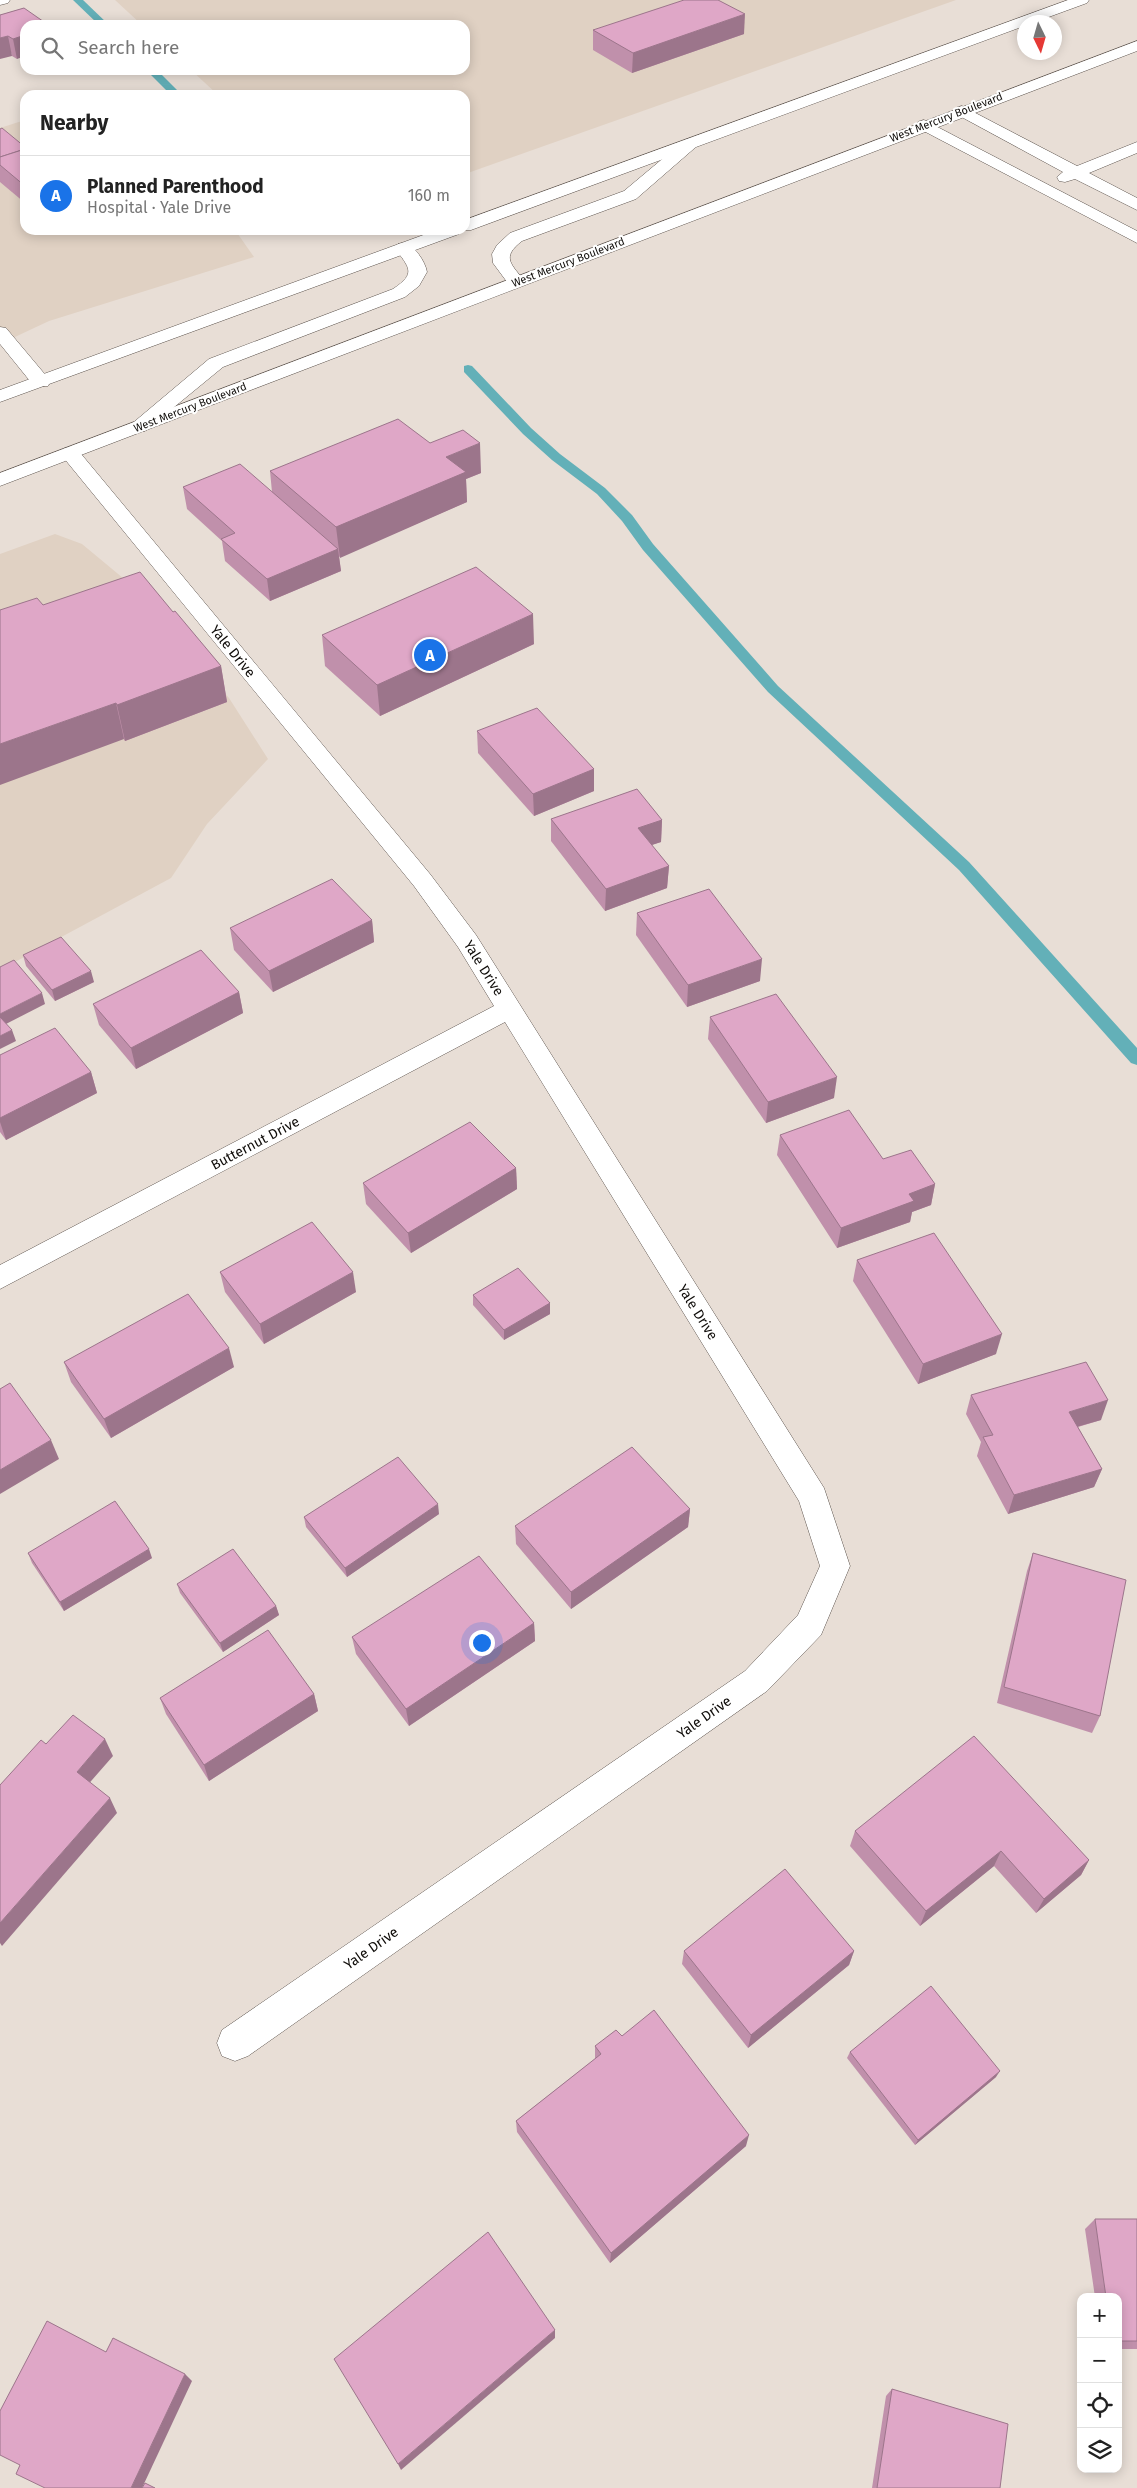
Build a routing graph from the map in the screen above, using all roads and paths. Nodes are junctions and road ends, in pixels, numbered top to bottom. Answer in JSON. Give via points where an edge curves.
{"nodes":[{"id":1,"x":1082,"y":0,"type":"edge"},
{"id":2,"x":1137,"y":46,"type":"edge"},
{"id":3,"x":962,"y":111,"type":"junction"},
{"id":4,"x":924,"y":125,"type":"junction"},
{"id":5,"x":691,"y":143,"type":"junction"},
{"id":6,"x":1137,"y":147,"type":"edge"},
{"id":7,"x":1078,"y":172,"type":"junction"},
{"id":8,"x":1041,"y":187,"type":"junction"},
{"id":9,"x":1137,"y":204,"type":"edge"},
{"id":10,"x":470,"y":224,"type":"edge"},
{"id":11,"x":439,"y":235,"type":"edge"},
{"id":12,"x":1137,"y":238,"type":"edge"},
{"id":13,"x":404,"y":248,"type":"junction"},
{"id":14,"x":516,"y":282,"type":"junction"},
{"id":15,"x":0,"y":332,"type":"edge"},
{"id":16,"x":41,"y":382,"type":"junction"},
{"id":17,"x":0,"y":396,"type":"edge"},
{"id":18,"x":138,"y":427,"type":"junction"},
{"id":19,"x":70,"y":453,"type":"junction"},
{"id":20,"x":0,"y":480,"type":"edge"},
{"id":21,"x":509,"y":1009,"type":"junction"},
{"id":22,"x":0,"y":1278,"type":"edge"},
{"id":23,"x":235,"y":2043,"type":"dead end"}],
"edges":[{"from":1,"to":5,"type":"main road"},
{"from":2,"to":3,"type":"main road","name":"West Mercury Boulevard"},
{"from":3,"to":4,"type":"main road","name":"West Mercury Boulevard"},
{"from":3,"to":7,"type":"main road"},
{"from":4,"to":8,"type":"main road"},
{"from":4,"to":14,"type":"main road","name":"West Mercury Boulevard"},
{"from":5,"to":10,"type":"main road"},
{"from":5,"to":14,"type":"main road","via":[[630,195],[516,237],[503,246],[499,255],[501,263]]},
{"from":6,"to":7,"type":"main road"},
{"from":7,"to":8,"type":"main road"},
{"from":7,"to":9,"type":"main road"},
{"from":8,"to":12,"type":"main road"},
{"from":11,"to":13,"type":"main road"},
{"from":13,"to":16,"type":"main road"},
{"from":13,"to":18,"type":"main road","via":[[417,263],[419,274],[414,284],[400,293],[216,363]]},
{"from":14,"to":18,"type":"main road","name":"West Mercury Boulevard"},
{"from":15,"to":16,"type":"main road"},
{"from":16,"to":17,"type":"main road"},
{"from":18,"to":19,"type":"main road","name":"West Mercury Boulevard"},
{"from":19,"to":20,"type":"main road","name":"West Mercury Boulevard"},
{"from":19,"to":21,"type":"main road","name":"Yale Drive","via":[[422,880],[467,941]]},
{"from":21,"to":22,"type":"main road","name":"Butternut Drive"},
{"from":21,"to":23,"type":"main road","name":"Yale Drive","via":[[813,1497],[835,1566],[810,1625],[756,1681]]}]}
